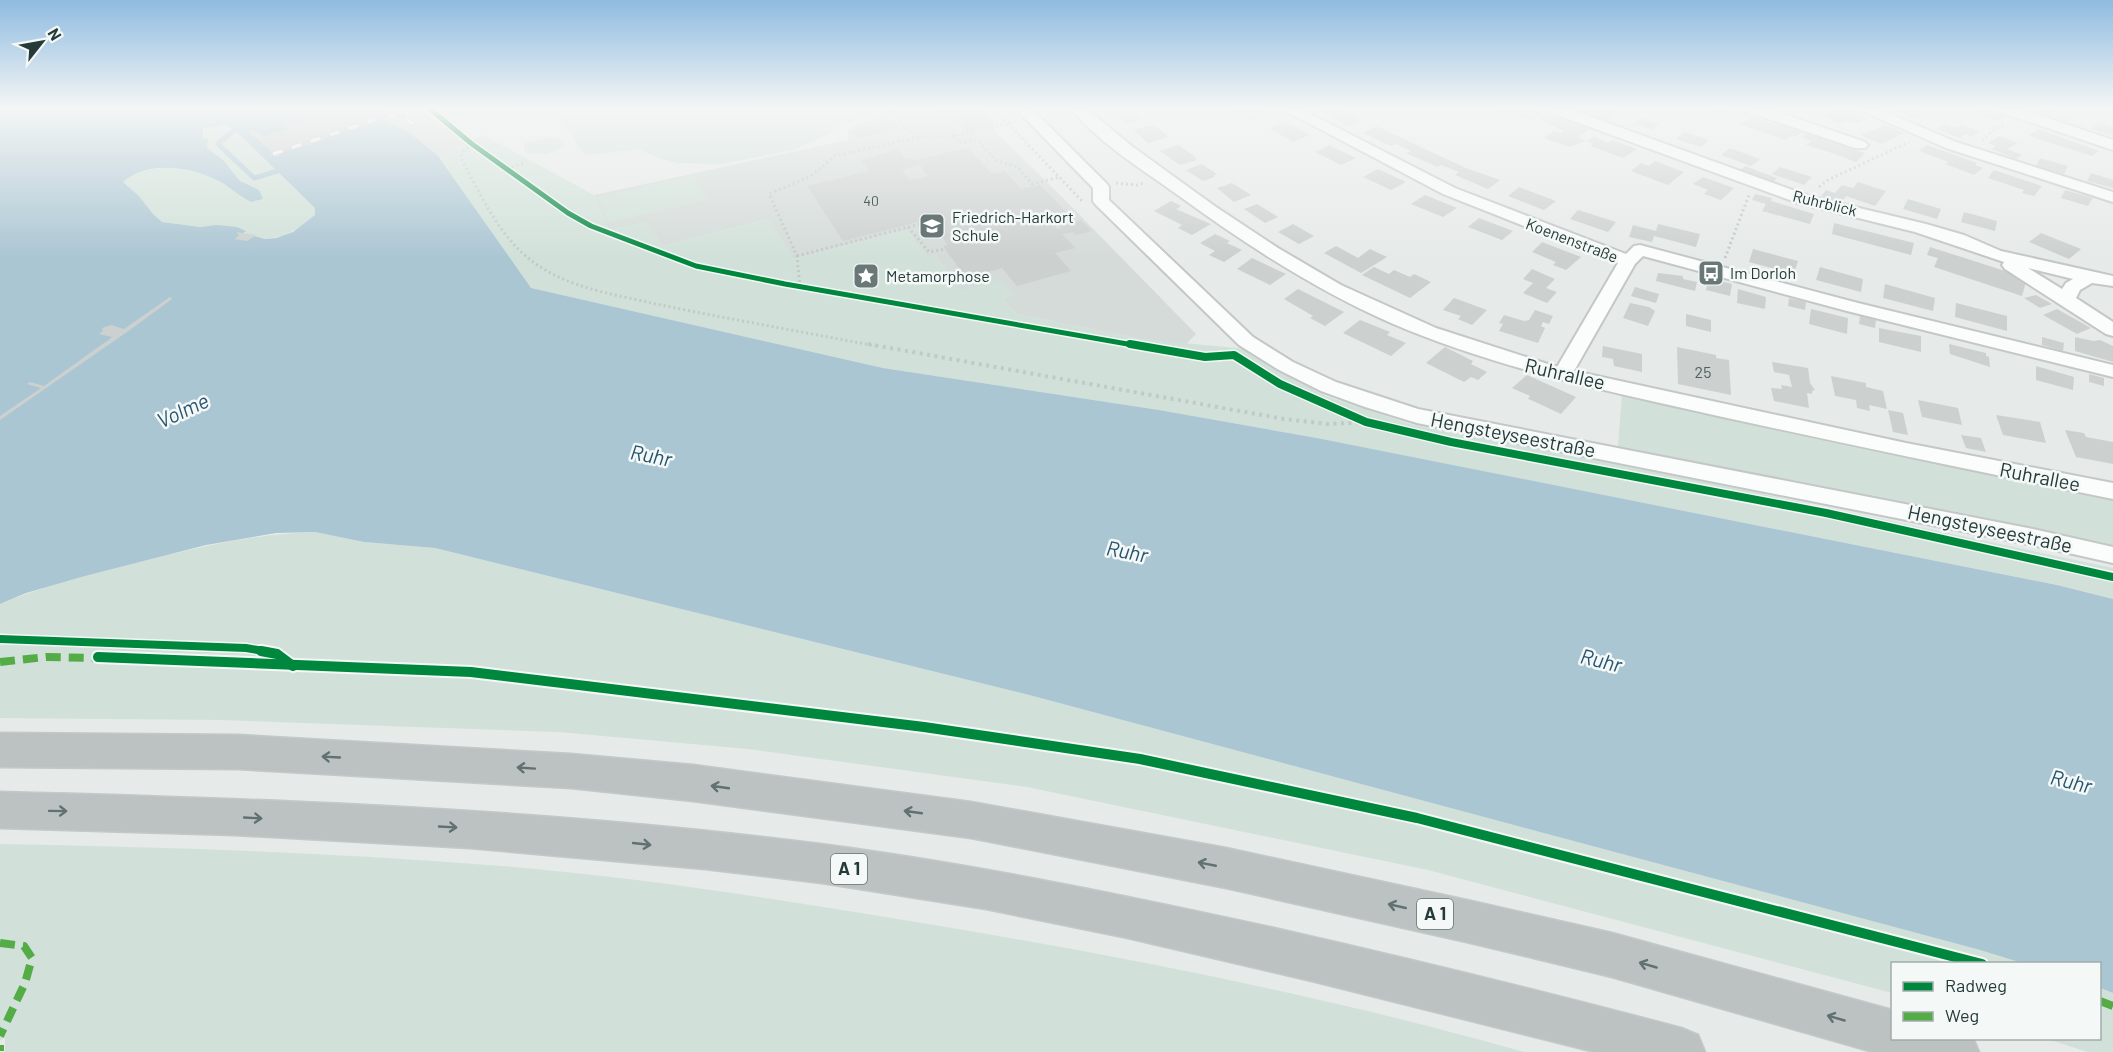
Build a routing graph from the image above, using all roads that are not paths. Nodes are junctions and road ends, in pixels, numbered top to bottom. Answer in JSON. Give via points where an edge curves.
{"nodes":[{"id":1,"x":1072,"y":158,"type":"edge"},
{"id":2,"x":1139,"y":158,"type":"edge"},
{"id":3,"x":1385,"y":158,"type":"edge"},
{"id":4,"x":1687,"y":158,"type":"edge"},
{"id":5,"x":1993,"y":158,"type":"edge"},
{"id":6,"x":2113,"y":197,"type":"edge"},
{"id":7,"x":1995,"y":255,"type":"junction"},
{"id":8,"x":1628,"y":261,"type":"junction"},
{"id":9,"x":2089,"y":277,"type":"junction"},
{"id":10,"x":2113,"y":281,"type":"edge"},
{"id":11,"x":2066,"y":300,"type":"junction"},
{"id":12,"x":2113,"y":330,"type":"edge"},
{"id":13,"x":2113,"y":371,"type":"edge"},
{"id":14,"x":1562,"y":375,"type":"junction"},
{"id":15,"x":2113,"y":490,"type":"edge"},
{"id":16,"x":2113,"y":555,"type":"edge"},
{"id":17,"x":0,"y":750,"type":"edge"},
{"id":18,"x":0,"y":810,"type":"edge"},
{"id":19,"x":1891,"y":1033,"type":"edge"},
{"id":20,"x":1916,"y":1040,"type":"edge"},
{"id":21,"x":1681,"y":1052,"type":"edge"},
{"id":22,"x":1955,"y":1052,"type":"edge"}],
"edges":[{"from":1,"to":16,"type":"street","name":"Hengsteyseestraße","via":[[1101,187],[1101,201],[1246,341],[1301,374],[1367,403]]},
{"from":2,"to":14,"type":"street","name":"Ruhrallee","via":[[1203,206],[1306,273],[1435,333],[1507,360]]},
{"from":3,"to":8,"type":"street","name":"Koenenstraße","via":[[1449,191]]},
{"from":4,"to":7,"type":"street","name":"Ruhrblick","via":[[1804,200],[1920,228]]},
{"from":5,"to":6,"type":"street"},
{"from":7,"to":9,"type":"street","name":"Ruhrblick"},
{"from":7,"to":11,"type":"street","name":"Ruhrblick"},
{"from":8,"to":13,"type":"street","name":"Koenenstraße","via":[[1640,250]]},
{"from":8,"to":14,"type":"street"},
{"from":9,"to":10,"type":"street","name":"Ruhrblick"},
{"from":9,"to":11,"type":"street","via":[[2072,287]]},
{"from":11,"to":12,"type":"street","name":"Ruhrblick"},
{"from":14,"to":15,"type":"street","name":"Ruhrallee","via":[[1906,450]]},
{"from":19,"to":17,"type":"highway","number":"A 1","one_way":true,"via":[[1612,955],[1226,868],[971,820],[571,771],[238,752]]},
{"from":18,"to":21,"type":"highway","number":"A 1","one_way":true,"via":[[188,814],[515,831],[764,857],[940,882],[1199,933],[1479,998]]},
{"from":20,"to":22,"type":"highway"}]}
